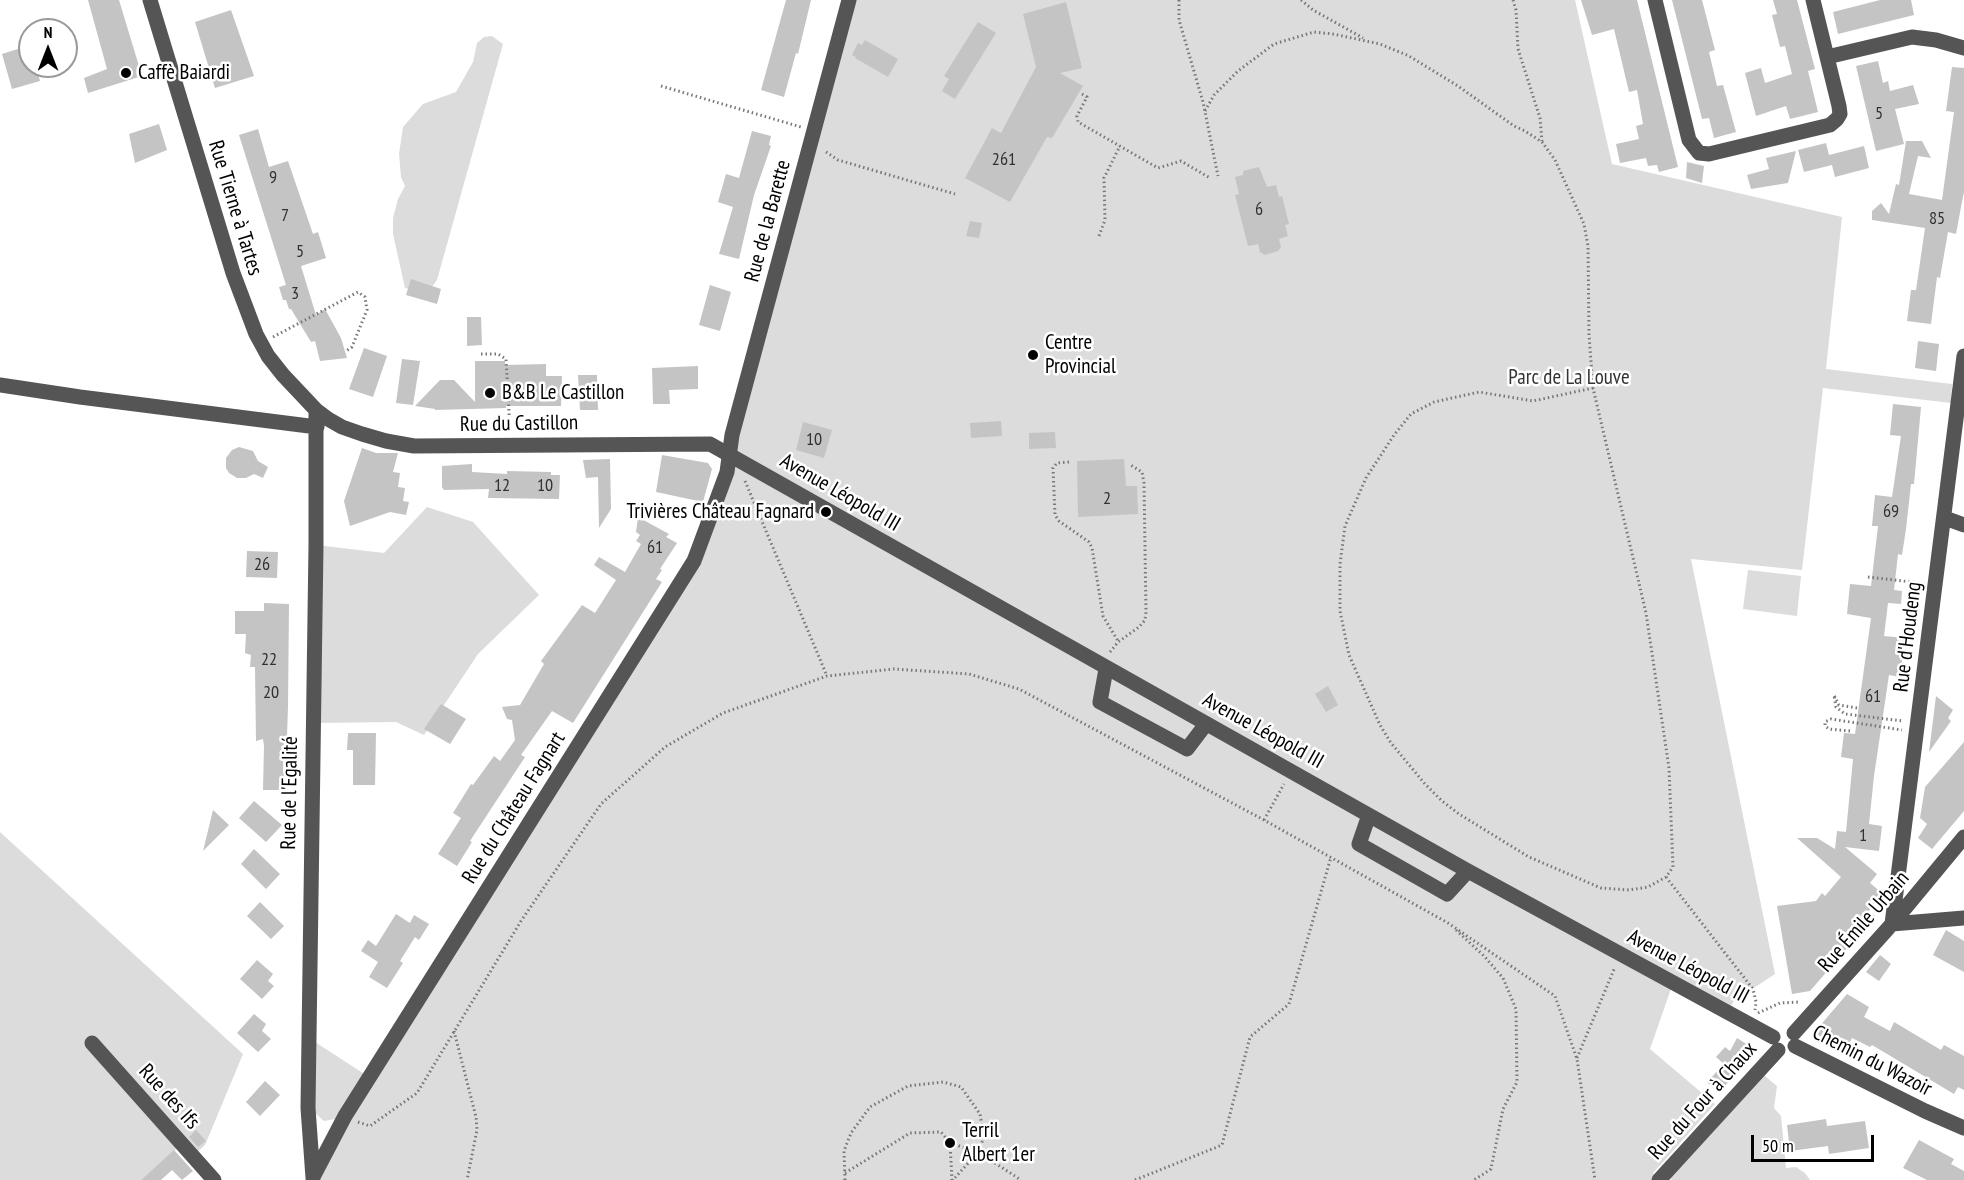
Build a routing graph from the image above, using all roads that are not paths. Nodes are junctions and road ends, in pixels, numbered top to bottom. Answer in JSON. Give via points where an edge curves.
{"nodes":[{"id":1,"x":150,"y":0,"type":"edge"},
{"id":2,"x":849,"y":0,"type":"edge"},
{"id":3,"x":1655,"y":0,"type":"edge"},
{"id":4,"x":1813,"y":0,"type":"edge"},
{"id":5,"x":1964,"y":48,"type":"edge"},
{"id":6,"x":1827,"y":57,"type":"junction"},
{"id":7,"x":1964,"y":356,"type":"edge"},
{"id":8,"x":0,"y":385,"type":"edge"},
{"id":9,"x":316,"y":410,"type":"junction"},
{"id":10,"x":317,"y":427,"type":"junction"},
{"id":11,"x":732,"y":455,"type":"junction"},
{"id":12,"x":1945,"y":518,"type":"junction"},
{"id":13,"x":1964,"y":525,"type":"edge"},
{"id":14,"x":1104,"y":667,"type":"junction"},
{"id":15,"x":1206,"y":723,"type":"junction"},
{"id":16,"x":1369,"y":815,"type":"junction"},
{"id":17,"x":1964,"y":837,"type":"edge"},
{"id":18,"x":1468,"y":871,"type":"junction"},
{"id":19,"x":1964,"y":918,"type":"edge"},
{"id":20,"x":1892,"y":924,"type":"junction"},
{"id":21,"x":1794,"y":1039,"type":"junction"},
{"id":22,"x":92,"y":1043,"type":"dead end"},
{"id":23,"x":1775,"y":1043,"type":"junction"},
{"id":24,"x":1959,"y":1125,"type":"edge"},
{"id":25,"x":313,"y":1178,"type":"edge"},
{"id":26,"x":214,"y":1180,"type":"edge"},
{"id":27,"x":1659,"y":1180,"type":"edge"}],
"edges":[{"from":1,"to":9,"type":"street","name":"Rue Tierne à Tartes","via":[[245,308],[261,343],[283,375]]},
{"from":2,"to":11,"type":"street","name":"Rue de la Barette"},
{"from":3,"to":6,"type":"street","via":[[1689,140],[1699,153],[1709,154],[1833,123],[1839,106]]},
{"from":4,"to":6,"type":"street"},
{"from":5,"to":6,"type":"street","via":[[1912,37]]},
{"from":7,"to":12,"type":"street","name":"Rue d'Houdeng"},
{"from":8,"to":10,"type":"street"},
{"from":9,"to":10,"type":"street","name":"Rue de l'Egalité"},
{"from":9,"to":11,"type":"street","name":"Rue du Castillon","via":[[342,427],[414,446],[695,443],[710,444]]},
{"from":10,"to":25,"type":"street","name":"Rue de l'Egalité","via":[[308,1108]]},
{"from":11,"to":14,"type":"street","name":"Avenue Léopold III"},
{"from":11,"to":25,"type":"street","name":"Rue du Château Fagnart","via":[[694,561],[345,1116]]},
{"from":12,"to":13,"type":"street"},
{"from":12,"to":20,"type":"street","name":"Rue d'Houdeng"},
{"from":14,"to":15,"type":"street","name":"Avenue Léopold III"},
{"from":14,"to":15,"type":"street","via":[[1100,702],[1187,748]]},
{"from":15,"to":16,"type":"street","name":"Avenue Léopold III"},
{"from":16,"to":18,"type":"street","name":"Avenue Léopold III"},
{"from":16,"to":18,"type":"street","via":[[1359,844],[1447,894]]},
{"from":17,"to":20,"type":"street","name":"Rue Émile Urbain"},
{"from":18,"to":23,"type":"street","name":"Avenue Léopold III","via":[[1749,1024]]},
{"from":19,"to":20,"type":"street"},
{"from":20,"to":21,"type":"street","name":"Rue Émile Urbain","via":[[1812,1011]]},
{"from":21,"to":23,"type":"street","via":[[1785,1052]]},
{"from":21,"to":23,"type":"street","via":[[1788,1029],[1780,1029]]},
{"from":21,"to":24,"type":"street","name":"Chemin du Wazoir","via":[[1925,1111]]},
{"from":22,"to":26,"type":"street","name":"Rue des Ifs"},
{"from":23,"to":27,"type":"street","name":"Rue du Four à Chaux"}]}
